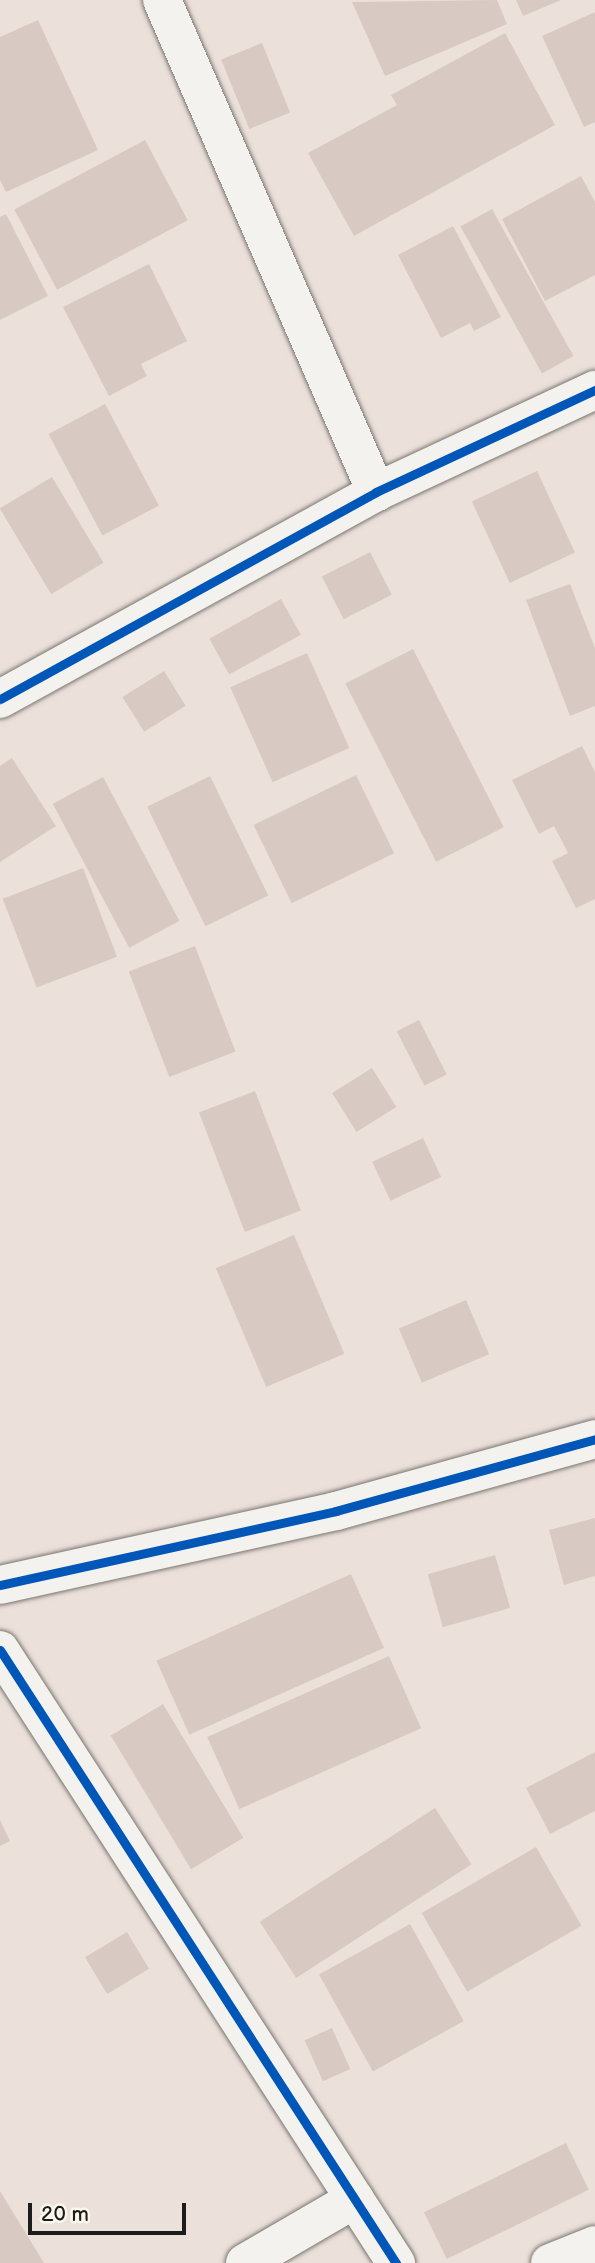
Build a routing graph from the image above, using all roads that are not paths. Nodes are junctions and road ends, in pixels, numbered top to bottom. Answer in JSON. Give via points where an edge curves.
{"nodes":[{"id":1,"x":162,"y":0,"type":"edge"},
{"id":2,"x":595,"y":390,"type":"edge"},
{"id":3,"x":376,"y":492,"type":"junction"},
{"id":4,"x":0,"y":699,"type":"edge"},
{"id":5,"x":595,"y":1439,"type":"edge"},
{"id":6,"x":0,"y":1585,"type":"edge"},
{"id":7,"x":0,"y":1650,"type":"edge"},
{"id":8,"x":355,"y":2199,"type":"junction"},
{"id":9,"x":595,"y":2245,"type":"edge"},
{"id":10,"x":245,"y":2263,"type":"edge"},
{"id":11,"x":396,"y":2263,"type":"edge"},
{"id":12,"x":550,"y":2263,"type":"edge"}],
"edges":[{"from":1,"to":3,"type":"street"},
{"from":2,"to":3,"type":"street"},
{"from":3,"to":4,"type":"street"},
{"from":5,"to":6,"type":"street","via":[[336,1511]]},
{"from":7,"to":8,"type":"street"},
{"from":8,"to":10,"type":"street"},
{"from":8,"to":11,"type":"street"},
{"from":9,"to":12,"type":"street"}]}
